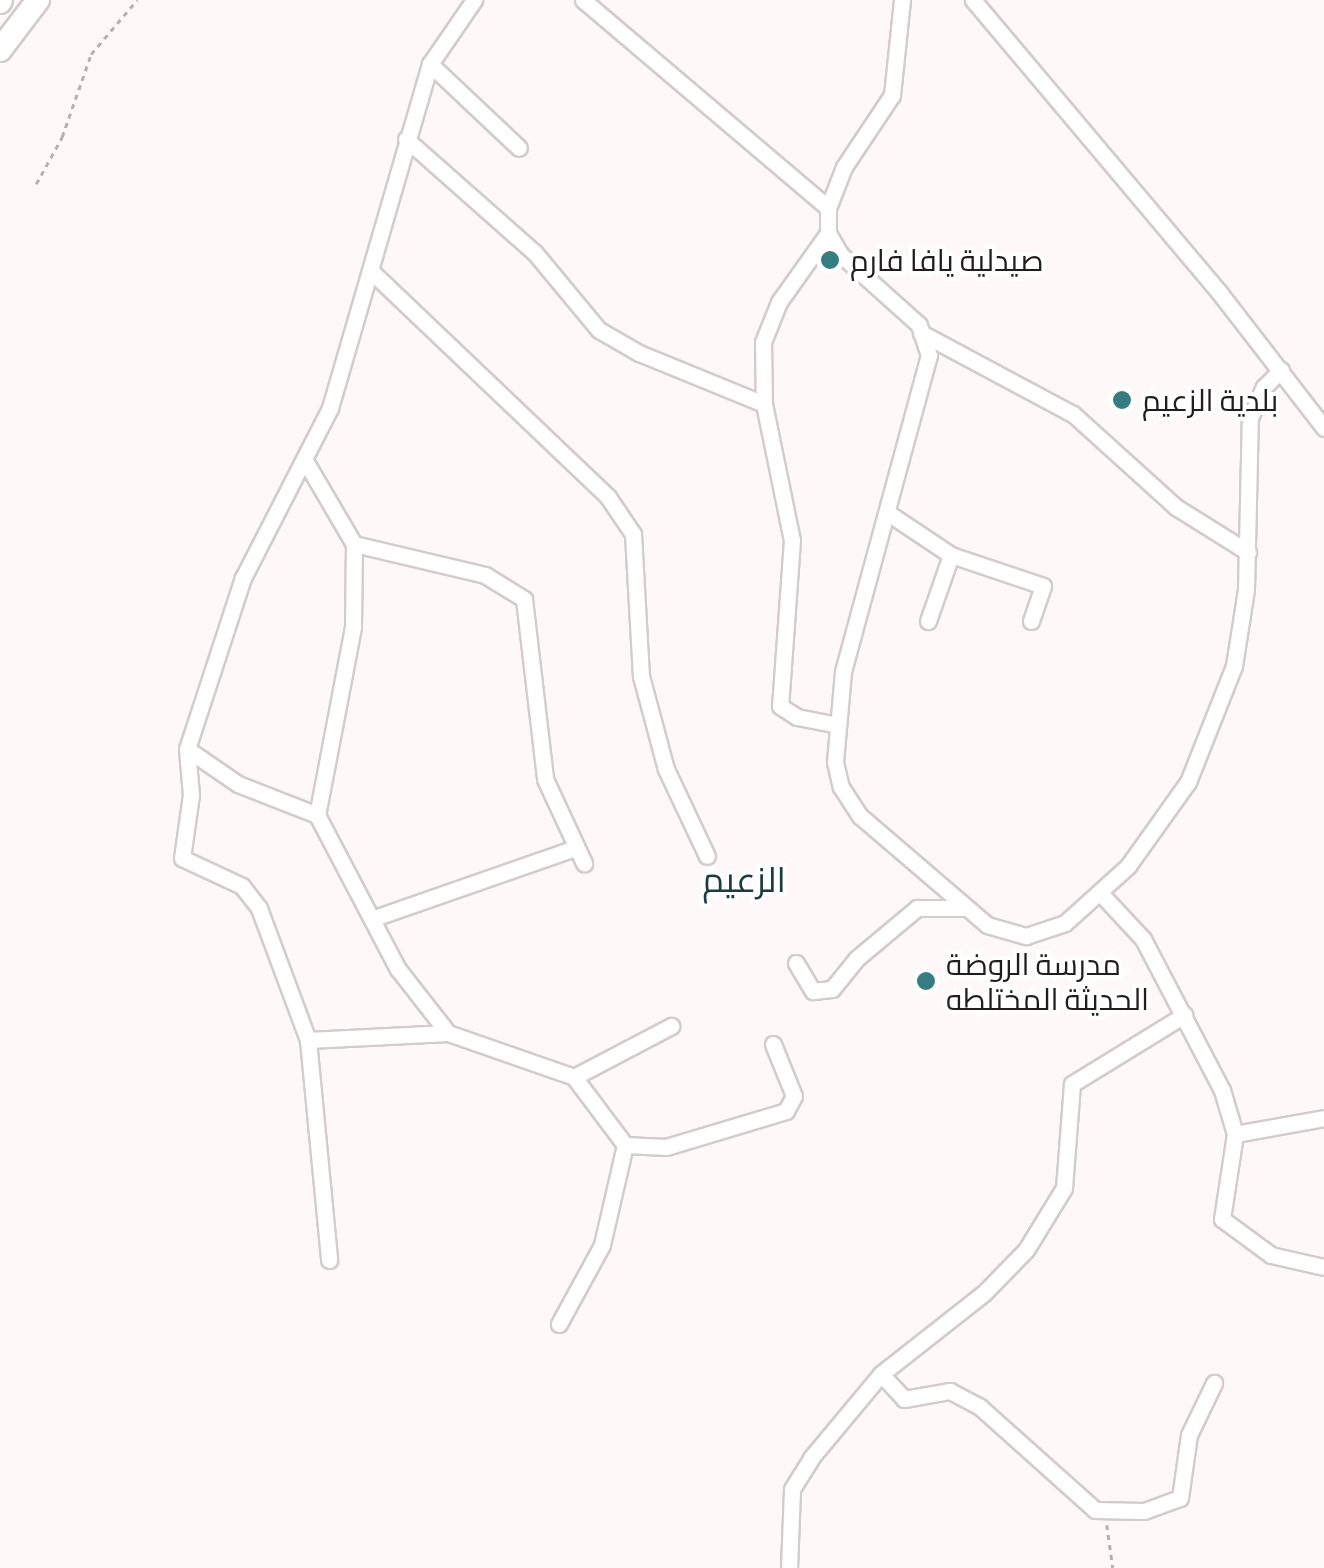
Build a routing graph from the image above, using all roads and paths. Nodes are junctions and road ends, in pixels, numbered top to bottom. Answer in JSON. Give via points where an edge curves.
{"nodes":[{"id":1,"x":38,"y":0,"type":"edge"},
{"id":2,"x":137,"y":0,"type":"edge"},
{"id":3,"x":474,"y":0,"type":"edge"},
{"id":4,"x":583,"y":0,"type":"edge"},
{"id":5,"x":902,"y":0,"type":"edge"},
{"id":6,"x":972,"y":0,"type":"edge"},
{"id":7,"x":0,"y":50,"type":"edge"},
{"id":8,"x":430,"y":64,"type":"junction"},
{"id":9,"x":406,"y":139,"type":"junction"},
{"id":10,"x":519,"y":148,"type":"dead end"},
{"id":11,"x":36,"y":184,"type":"dead end"},
{"id":12,"x":828,"y":208,"type":"junction"},
{"id":13,"x":828,"y":233,"type":"junction"},
{"id":14,"x":373,"y":273,"type":"junction"},
{"id":15,"x":921,"y":333,"type":"junction"},
{"id":16,"x":1282,"y":370,"type":"junction"},
{"id":17,"x":764,"y":404,"type":"junction"},
{"id":18,"x":1324,"y":428,"type":"edge"},
{"id":19,"x":307,"y":464,"type":"junction"},
{"id":20,"x":888,"y":514,"type":"junction"},
{"id":21,"x":354,"y":544,"type":"junction"},
{"id":22,"x":1248,"y":552,"type":"junction"},
{"id":23,"x":951,"y":555,"type":"junction"},
{"id":24,"x":928,"y":622,"type":"dead end"},
{"id":25,"x":1030,"y":622,"type":"dead end"},
{"id":26,"x":834,"y":724,"type":"junction"},
{"id":27,"x":188,"y":750,"type":"junction"},
{"id":28,"x":317,"y":814,"type":"junction"},
{"id":29,"x":575,"y":848,"type":"junction"},
{"id":30,"x":707,"y":856,"type":"dead end"},
{"id":31,"x":584,"y":863,"type":"dead end"},
{"id":32,"x":1102,"y":895,"type":"junction"},
{"id":33,"x":964,"y":908,"type":"junction"},
{"id":34,"x":374,"y":918,"type":"junction"},
{"id":35,"x":796,"y":962,"type":"dead end"},
{"id":36,"x":1184,"y":1015,"type":"junction"},
{"id":37,"x":671,"y":1026,"type":"dead end"},
{"id":38,"x":448,"y":1033,"type":"junction"},
{"id":39,"x":308,"y":1040,"type":"junction"},
{"id":40,"x":773,"y":1044,"type":"dead end"},
{"id":41,"x":574,"y":1077,"type":"junction"},
{"id":42,"x":1324,"y":1118,"type":"edge"},
{"id":43,"x":1235,"y":1134,"type":"junction"},
{"id":44,"x":625,"y":1146,"type":"junction"},
{"id":45,"x":328,"y":1260,"type":"dead end"},
{"id":46,"x":1324,"y":1267,"type":"edge"},
{"id":47,"x":559,"y":1324,"type":"dead end"},
{"id":48,"x":881,"y":1374,"type":"junction"},
{"id":49,"x":1214,"y":1383,"type":"dead end"},
{"id":50,"x":1107,"y":1510,"type":"junction"},
{"id":51,"x":789,"y":1568,"type":"edge"},
{"id":52,"x":1113,"y":1568,"type":"edge"}],
"edges":[{"from":1,"to":7,"type":"highway"},
{"from":2,"to":11,"type":"path","via":[[92,54]]},
{"from":3,"to":8,"type":"street"},
{"from":4,"to":12,"type":"street"},
{"from":5,"to":12,"type":"street","via":[[892,95],[844,167]]},
{"from":6,"to":16,"type":"street"},
{"from":8,"to":9,"type":"street"},
{"from":8,"to":10,"type":"street"},
{"from":9,"to":14,"type":"street"},
{"from":9,"to":17,"type":"street","via":[[535,253],[599,330],[639,354]]},
{"from":12,"to":13,"type":"street"},
{"from":13,"to":15,"type":"street","via":[[840,254]]},
{"from":13,"to":17,"type":"street","via":[[779,302],[763,342]]},
{"from":14,"to":19,"type":"street"},
{"from":14,"to":30,"type":"street","via":[[608,497],[633,534],[640,676],[666,769]]},
{"from":15,"to":20,"type":"street","via":[[929,356]]},
{"from":15,"to":22,"type":"street","via":[[1073,414],[1176,507]]},
{"from":16,"to":18,"type":"street"},
{"from":16,"to":22,"type":"street","via":[[1264,387],[1250,418]]},
{"from":17,"to":26,"type":"street","via":[[792,540],[780,706],[797,717]]},
{"from":19,"to":21,"type":"street"},
{"from":19,"to":27,"type":"street","via":[[243,578]]},
{"from":20,"to":23,"type":"street"},
{"from":20,"to":26,"type":"street"},
{"from":21,"to":28,"type":"street","via":[[353,627]]},
{"from":21,"to":29,"type":"street","via":[[485,575],[524,599],[545,779]]},
{"from":22,"to":32,"type":"street","via":[[1234,666],[1210,736],[1168,816]]},
{"from":23,"to":24,"type":"street"},
{"from":23,"to":25,"type":"street","via":[[1044,586]]},
{"from":26,"to":33,"type":"street","via":[[840,787],[860,816]]},
{"from":27,"to":28,"type":"street","via":[[238,784]]},
{"from":27,"to":39,"type":"street","via":[[191,795],[182,858],[242,886],[258,908]]},
{"from":28,"to":34,"type":"street"},
{"from":29,"to":31,"type":"street"},
{"from":29,"to":34,"type":"street"},
{"from":32,"to":33,"type":"street","via":[[1065,924],[1026,936],[987,924]]},
{"from":32,"to":36,"type":"street","via":[[1143,940]]},
{"from":33,"to":35,"type":"street","via":[[917,908],[856,959],[832,989],[814,991]]},
{"from":34,"to":38,"type":"street","via":[[398,969]]},
{"from":36,"to":43,"type":"street","via":[[1222,1090]]},
{"from":36,"to":48,"type":"street","via":[[1072,1084],[1064,1188],[1026,1250],[984,1294]]},
{"from":37,"to":41,"type":"street"},
{"from":38,"to":39,"type":"street"},
{"from":38,"to":41,"type":"street"},
{"from":39,"to":45,"type":"street"},
{"from":40,"to":44,"type":"street","via":[[794,1096],[786,1111],[666,1147]]},
{"from":41,"to":44,"type":"street"},
{"from":42,"to":43,"type":"street"},
{"from":43,"to":46,"type":"street","via":[[1222,1219],[1271,1255]]},
{"from":44,"to":47,"type":"street","via":[[602,1245]]},
{"from":48,"to":50,"type":"street","via":[[904,1400],[950,1391],[980,1407],[1094,1510]]},
{"from":48,"to":51,"type":"street","via":[[792,1489]]},
{"from":49,"to":50,"type":"street","via":[[1189,1434],[1180,1498],[1144,1511]]},
{"from":50,"to":52,"type":"path"}]}
